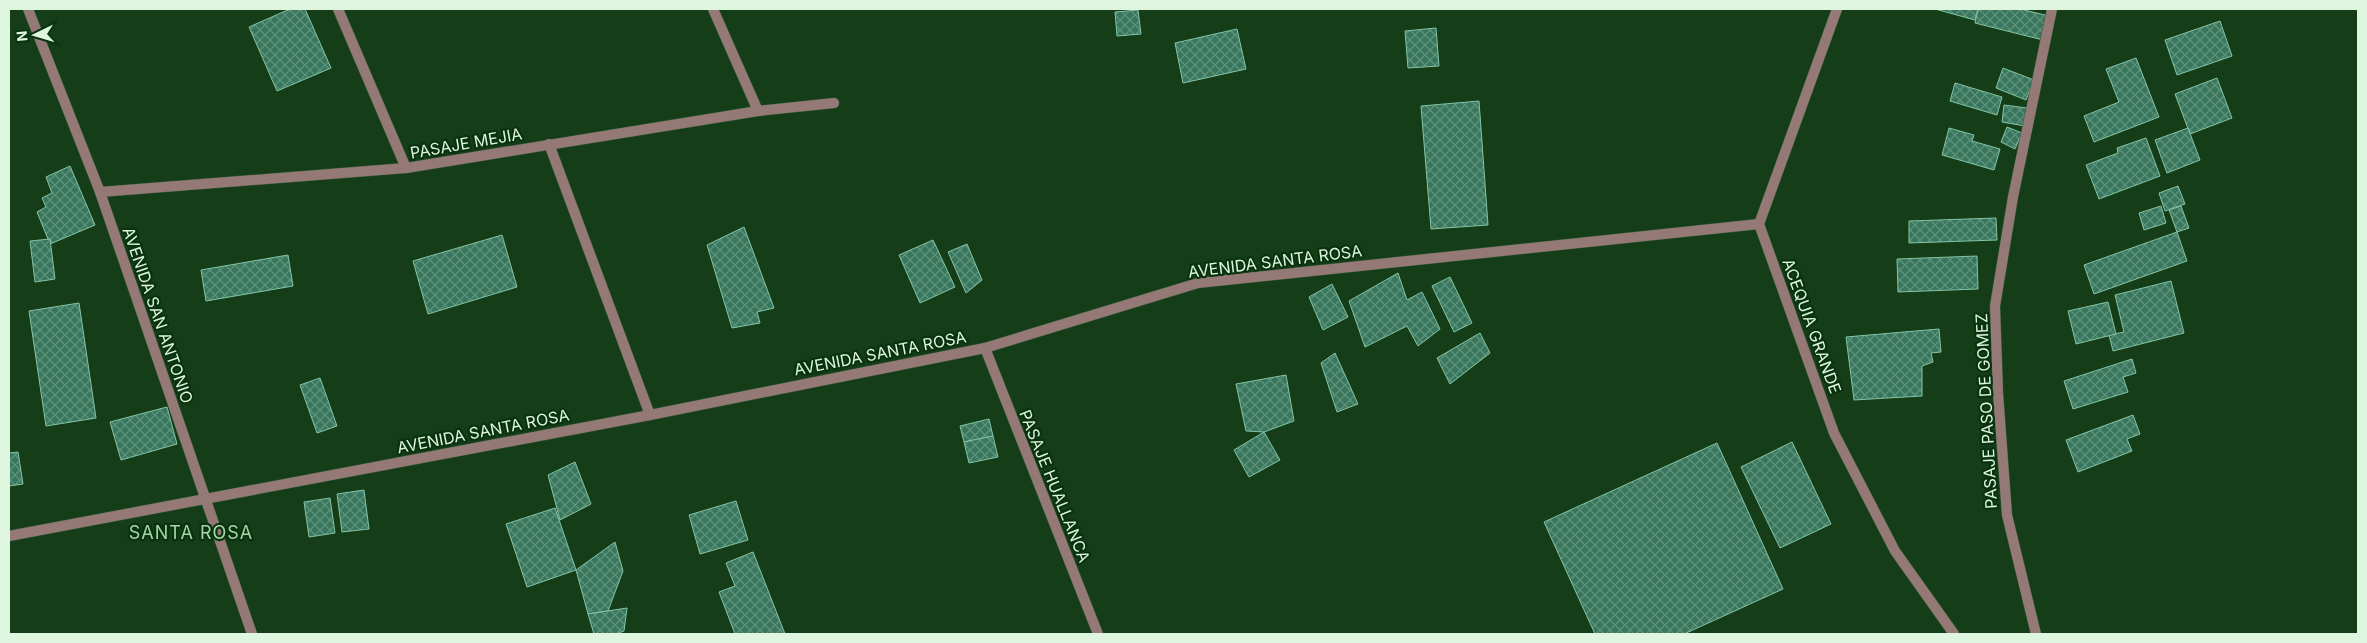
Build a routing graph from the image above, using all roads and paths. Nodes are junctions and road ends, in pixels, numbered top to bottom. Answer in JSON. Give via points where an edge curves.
{"nodes":[{"id":1,"x":28,"y":9,"type":"edge"},
{"id":2,"x":338,"y":9,"type":"edge"},
{"id":3,"x":713,"y":9,"type":"edge"},
{"id":4,"x":1837,"y":9,"type":"edge"},
{"id":5,"x":2052,"y":9,"type":"edge"},
{"id":6,"x":834,"y":103,"type":"dead end"},
{"id":7,"x":758,"y":111,"type":"junction"},
{"id":8,"x":549,"y":144,"type":"junction"},
{"id":9,"x":406,"y":168,"type":"junction"},
{"id":10,"x":100,"y":192,"type":"junction"},
{"id":11,"x":1759,"y":224,"type":"junction"},
{"id":12,"x":985,"y":348,"type":"junction"},
{"id":13,"x":650,"y":415,"type":"junction"},
{"id":14,"x":205,"y":499,"type":"junction"},
{"id":15,"x":9,"y":536,"type":"edge"},
{"id":16,"x":252,"y":634,"type":"edge"},
{"id":17,"x":1098,"y":634,"type":"edge"},
{"id":18,"x":1954,"y":634,"type":"edge"},
{"id":19,"x":2036,"y":634,"type":"edge"}],
"edges":[{"from":1,"to":10,"type":"street","name":"AVENIDA SAN ANTONIO"},
{"from":2,"to":9,"type":"street"},
{"from":3,"to":7,"type":"street"},
{"from":4,"to":11,"type":"street"},
{"from":5,"to":19,"type":"street","name":"PASAJE PASO DE GOMEZ","via":[[2013,197],[1995,306],[2007,515]]},
{"from":6,"to":7,"type":"street","name":"PASAJE MEJIA"},
{"from":7,"to":8,"type":"street","name":"PASAJE MEJIA"},
{"from":8,"to":9,"type":"street","name":"PASAJE MEJIA"},
{"from":8,"to":13,"type":"street"},
{"from":9,"to":10,"type":"street","name":"PASAJE MEJIA"},
{"from":10,"to":14,"type":"street","name":"AVENIDA SAN ANTONIO"},
{"from":11,"to":12,"type":"street","name":"AVENIDA SANTA ROSA","via":[[1198,283]]},
{"from":11,"to":18,"type":"street","name":"ACEQUIA GRANDE","via":[[1834,432],[1895,551]]},
{"from":12,"to":13,"type":"street","name":"AVENIDA SANTA ROSA"},
{"from":12,"to":17,"type":"street","name":"PASAJE HUALLANCA"},
{"from":13,"to":14,"type":"street","name":"AVENIDA SANTA ROSA"},
{"from":14,"to":15,"type":"street","name":"AVENIDA SANTA ROSA"},
{"from":14,"to":16,"type":"street","name":"AVENIDA SAN ANTONIO"}]}
